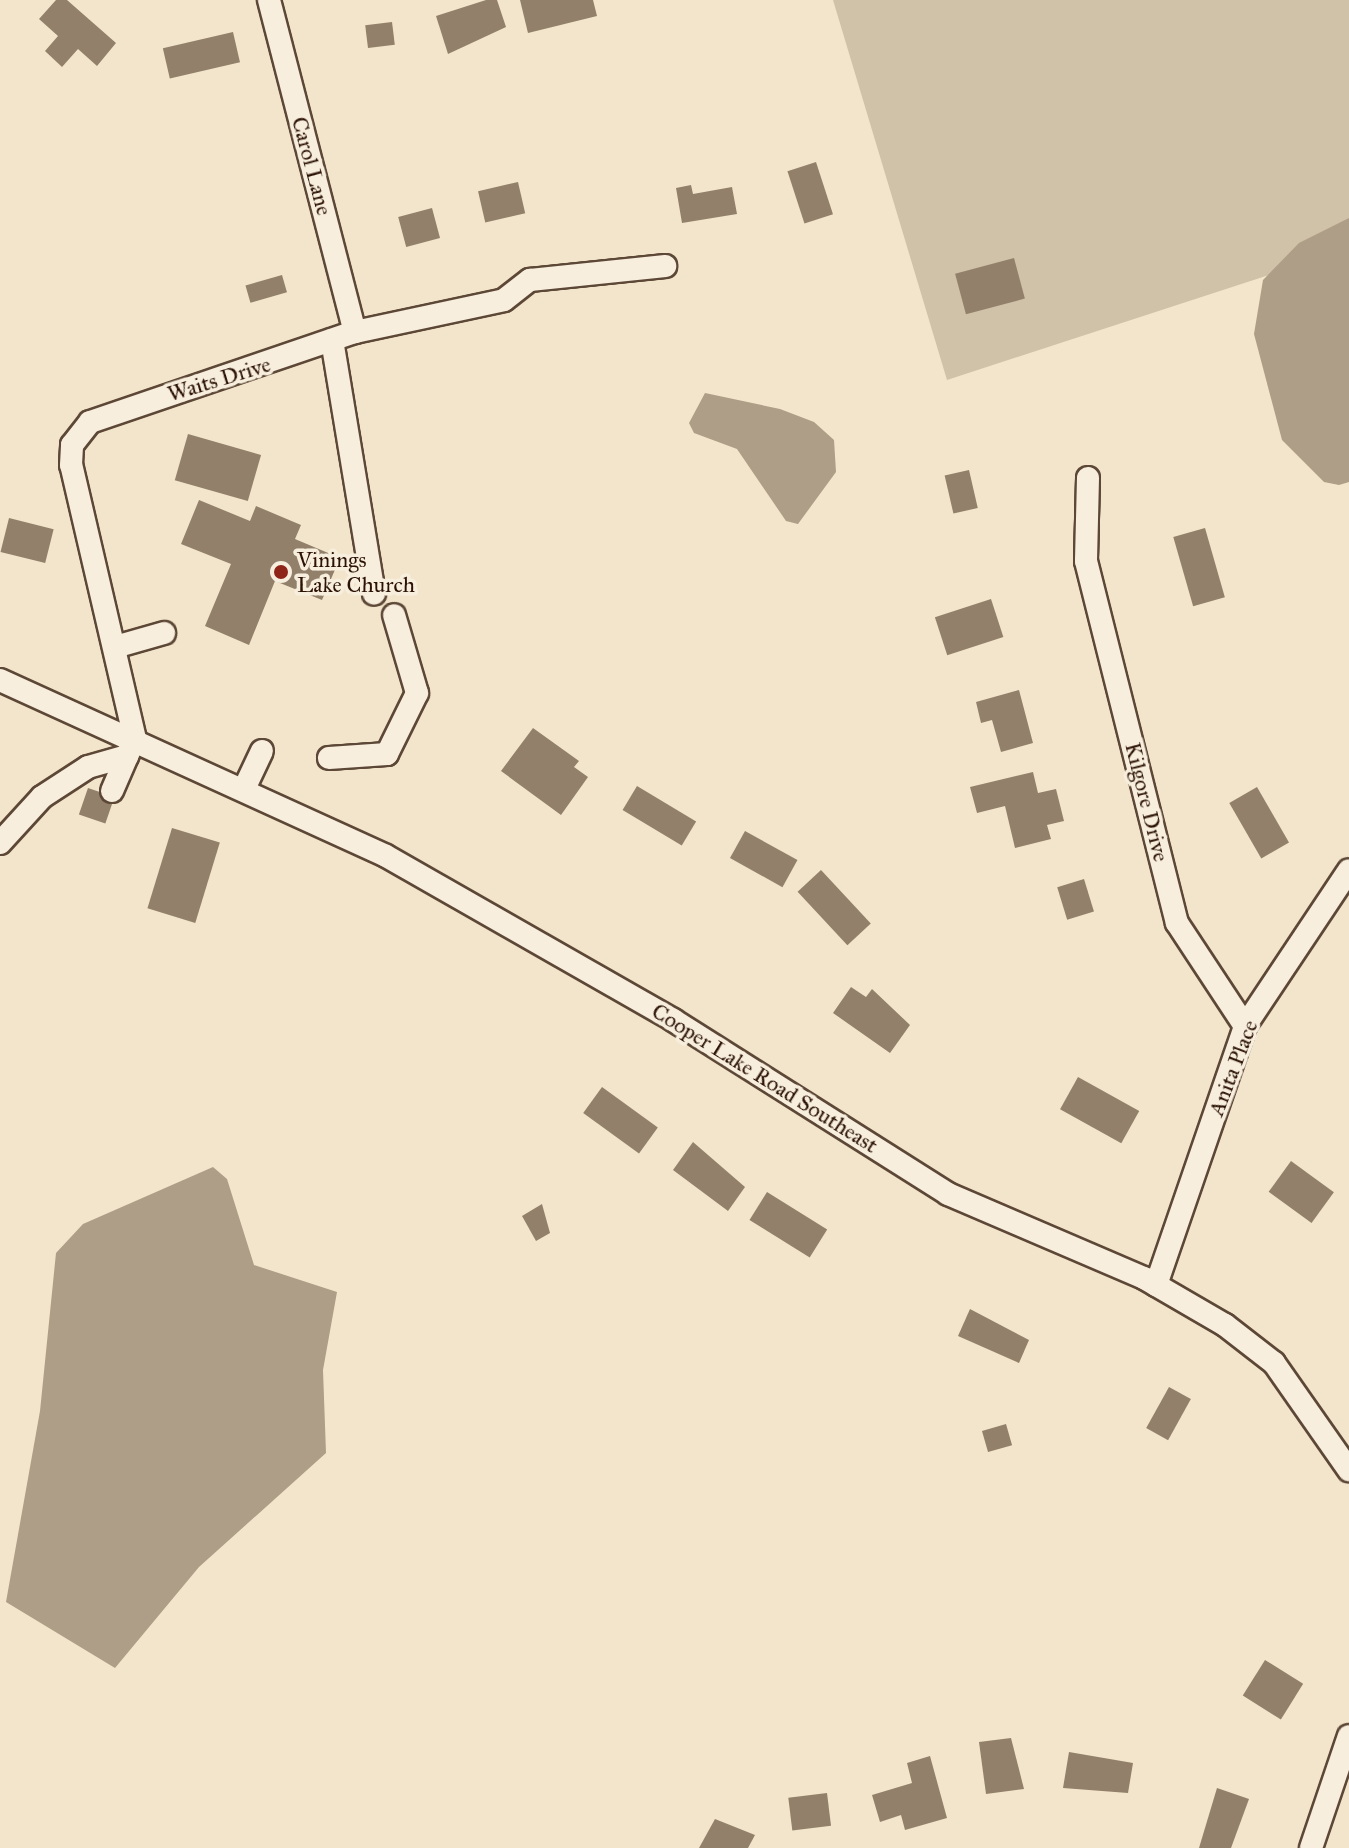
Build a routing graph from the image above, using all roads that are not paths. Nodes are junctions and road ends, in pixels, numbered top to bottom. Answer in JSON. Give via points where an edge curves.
{"nodes":[{"id":1,"x":269,"y":0,"type":"edge"},
{"id":2,"x":665,"y":266,"type":"dead end"},
{"id":3,"x":355,"y":332,"type":"junction"},
{"id":4,"x":332,"y":340,"type":"junction"},
{"id":5,"x":1088,"y":478,"type":"dead end"},
{"id":6,"x":374,"y":594,"type":"dead end"},
{"id":7,"x":394,"y":615,"type":"dead end"},
{"id":8,"x":164,"y":633,"type":"dead end"},
{"id":9,"x":115,"y":647,"type":"junction"},
{"id":10,"x":0,"y":680,"type":"edge"},
{"id":11,"x":131,"y":748,"type":"junction"},
{"id":12,"x":262,"y":751,"type":"dead end"},
{"id":13,"x":329,"y":758,"type":"dead end"},
{"id":14,"x":244,"y":789,"type":"junction"},
{"id":15,"x":112,"y":791,"type":"dead end"},
{"id":16,"x":0,"y":843,"type":"edge"},
{"id":17,"x":1349,"y":870,"type":"edge"},
{"id":18,"x":1245,"y":1026,"type":"junction"},
{"id":19,"x":1156,"y":1285,"type":"junction"},
{"id":20,"x":1349,"y":1470,"type":"edge"},
{"id":21,"x":1349,"y":1736,"type":"edge"},
{"id":22,"x":1311,"y":1848,"type":"edge"}],
"edges":[{"from":1,"to":3,"type":"street","name":"Carol Lane"},
{"from":2,"to":3,"type":"street","name":"Waits Drive","via":[[530,280],[504,300]]},
{"from":3,"to":4,"type":"street","name":"Waits Drive"},
{"from":4,"to":6,"type":"street"},
{"from":4,"to":9,"type":"street","name":"Waits Drive","via":[[107,414],[80,432],[72,445],[74,484]]},
{"from":5,"to":18,"type":"street","name":"Kilgore Drive","via":[[1086,561],[1177,923]]},
{"from":7,"to":13,"type":"street","via":[[417,693],[387,754]]},
{"from":8,"to":9,"type":"street"},
{"from":9,"to":11,"type":"street","name":"Waits Drive"},
{"from":10,"to":11,"type":"street","name":"Cooper Lake Road Southeast"},
{"from":11,"to":14,"type":"street","name":"Cooper Lake Road Southeast"},
{"from":11,"to":15,"type":"street"},
{"from":11,"to":16,"type":"street","via":[[88,767],[42,797]]},
{"from":12,"to":14,"type":"street"},
{"from":14,"to":19,"type":"street","name":"Cooper Lake Road Southeast","via":[[386,856],[561,953],[948,1194]]},
{"from":17,"to":18,"type":"street","name":"Anita Place"},
{"from":18,"to":19,"type":"street","name":"Anita Place"},
{"from":19,"to":20,"type":"street","name":"Cooper Lake Road Southeast","via":[[1274,1363]]},
{"from":21,"to":22,"type":"street"}]}
